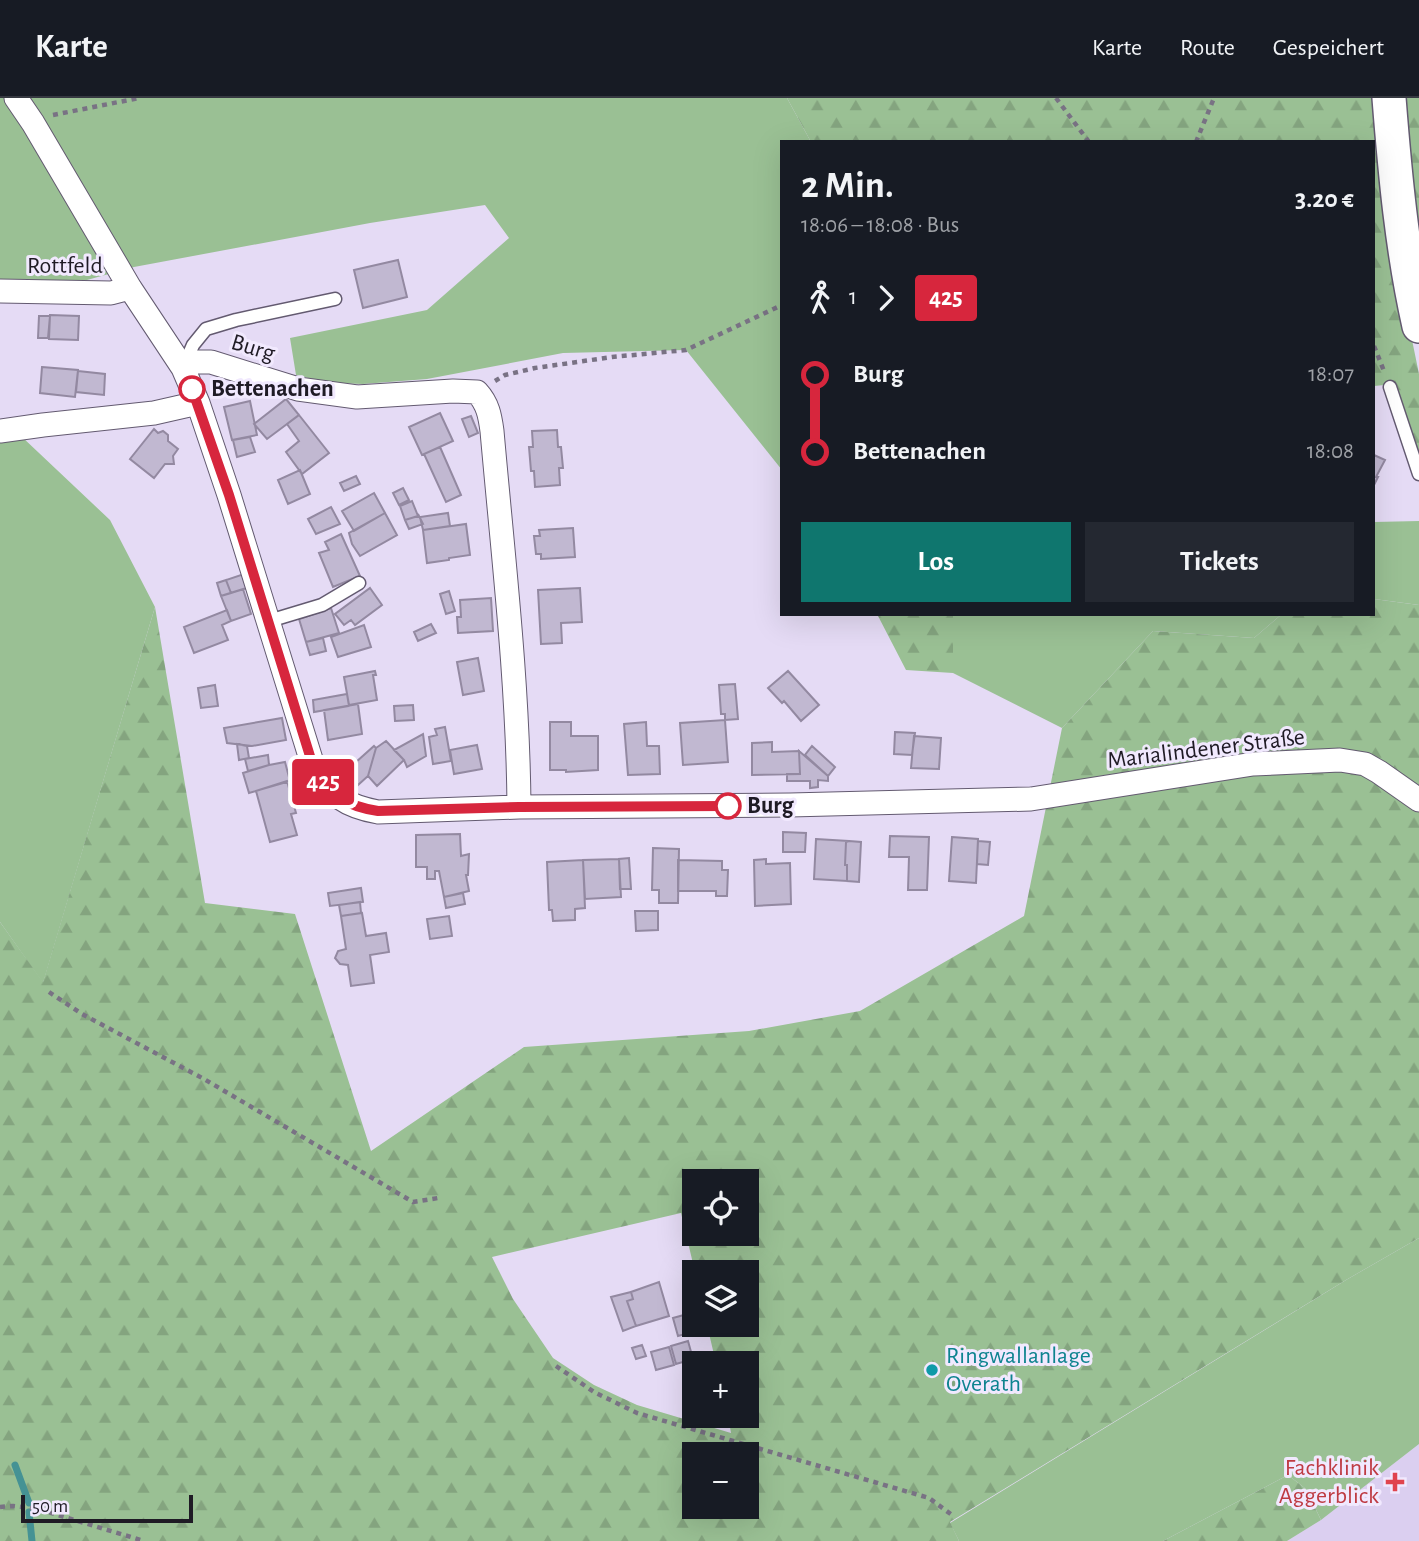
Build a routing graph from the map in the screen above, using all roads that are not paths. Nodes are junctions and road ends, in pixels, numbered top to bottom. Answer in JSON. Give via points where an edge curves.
{"nodes":[{"id":1,"x":16,"y":98,"type":"edge"},
{"id":2,"x":1389,"y":98,"type":"edge"},
{"id":3,"x":130,"y":289,"type":"junction"},
{"id":4,"x":0,"y":291,"type":"edge"},
{"id":5,"x":335,"y":299,"type":"dead end"},
{"id":6,"x":1419,"y":326,"type":"edge"},
{"id":7,"x":183,"y":368,"type":"junction"},
{"id":8,"x":1390,"y":387,"type":"road end"},
{"id":9,"x":198,"y":403,"type":"junction"},
{"id":10,"x":0,"y":431,"type":"edge"},
{"id":11,"x":1419,"y":474,"type":"edge"},
{"id":12,"x":359,"y":583,"type":"dead end"},
{"id":13,"x":269,"y":621,"type":"junction"},
{"id":14,"x":1419,"y":800,"type":"edge"},
{"id":15,"x":519,"y":807,"type":"junction"}],
"edges":[{"from":1,"to":3,"type":"street"},
{"from":2,"to":6,"type":"main road","via":[[1405,248]]},
{"from":3,"to":4,"type":"street","name":"Rottfeld","via":[[111,293]]},
{"from":3,"to":7,"type":"street"},
{"from":5,"to":7,"type":"lane","via":[[206,329]]},
{"from":7,"to":9,"type":"street"},
{"from":7,"to":15,"type":"street","name":"Burg","via":[[211,362],[298,389],[357,397],[453,391],[477,393],[484,400],[492,431],[518,743]]},
{"from":8,"to":11,"type":"lane"},
{"from":9,"to":10,"type":"street","via":[[154,413]]},
{"from":9,"to":13,"type":"street"},
{"from":12,"to":13,"type":"lane","via":[[323,605]]},
{"from":13,"to":15,"type":"street","via":[[314,769],[345,802],[378,811]]},
{"from":14,"to":15,"type":"street","name":"Marialindener Straße","via":[[1365,764],[1340,760],[1253,764],[1031,799]]}]}
